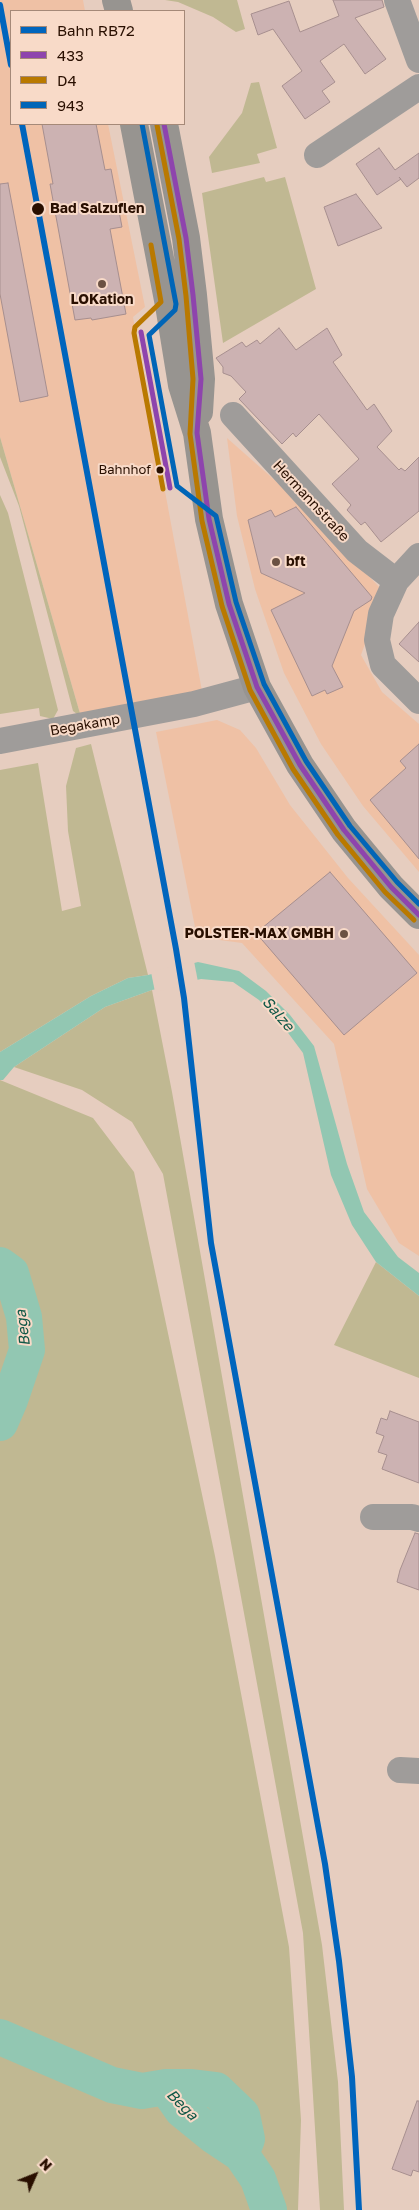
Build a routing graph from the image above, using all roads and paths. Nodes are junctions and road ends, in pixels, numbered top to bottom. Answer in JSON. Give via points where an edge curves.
{"nodes":[{"id":1,"x":397,"y":0,"type":"edge"},
{"id":2,"x":419,"y":60,"type":"edge"},
{"id":3,"x":419,"y":87,"type":"edge"},
{"id":4,"x":134,"y":125,"type":"edge"},
{"id":5,"x":164,"y":125,"type":"edge"},
{"id":6,"x":317,"y":155,"type":"dead end"},
{"id":7,"x":233,"y":415,"type":"dead end"},
{"id":8,"x":197,"y":433,"type":"junction"},
{"id":9,"x":419,"y":556,"type":"edge"},
{"id":10,"x":396,"y":581,"type":"junction"},
{"id":11,"x":257,"y":687,"type":"junction"},
{"id":12,"x":419,"y":701,"type":"edge"},
{"id":13,"x":0,"y":741,"type":"edge"},
{"id":14,"x":419,"y":915,"type":"edge"},
{"id":15,"x":373,"y":1517,"type":"dead end"},
{"id":16,"x":419,"y":1520,"type":"edge"}],
"edges":[{"from":1,"to":2,"type":"street"},
{"from":3,"to":6,"type":"street"},
{"from":4,"to":8,"type":"main road","via":[[182,385]]},
{"from":5,"to":8,"type":"main road","via":[[186,238],[193,296],[201,379]]},
{"from":7,"to":10,"type":"street","name":"Hermannstraße","via":[[357,551]]},
{"from":8,"to":11,"type":"main road","via":[[220,572]]},
{"from":9,"to":10,"type":"street"},
{"from":10,"to":12,"type":"street","via":[[381,614],[377,640],[383,665]]},
{"from":11,"to":13,"type":"street","name":"Begakamp","via":[[175,708]]},
{"from":11,"to":14,"type":"main road","via":[[300,765],[344,830]]},
{"from":15,"to":16,"type":"street","via":[[412,1517]]}]}
